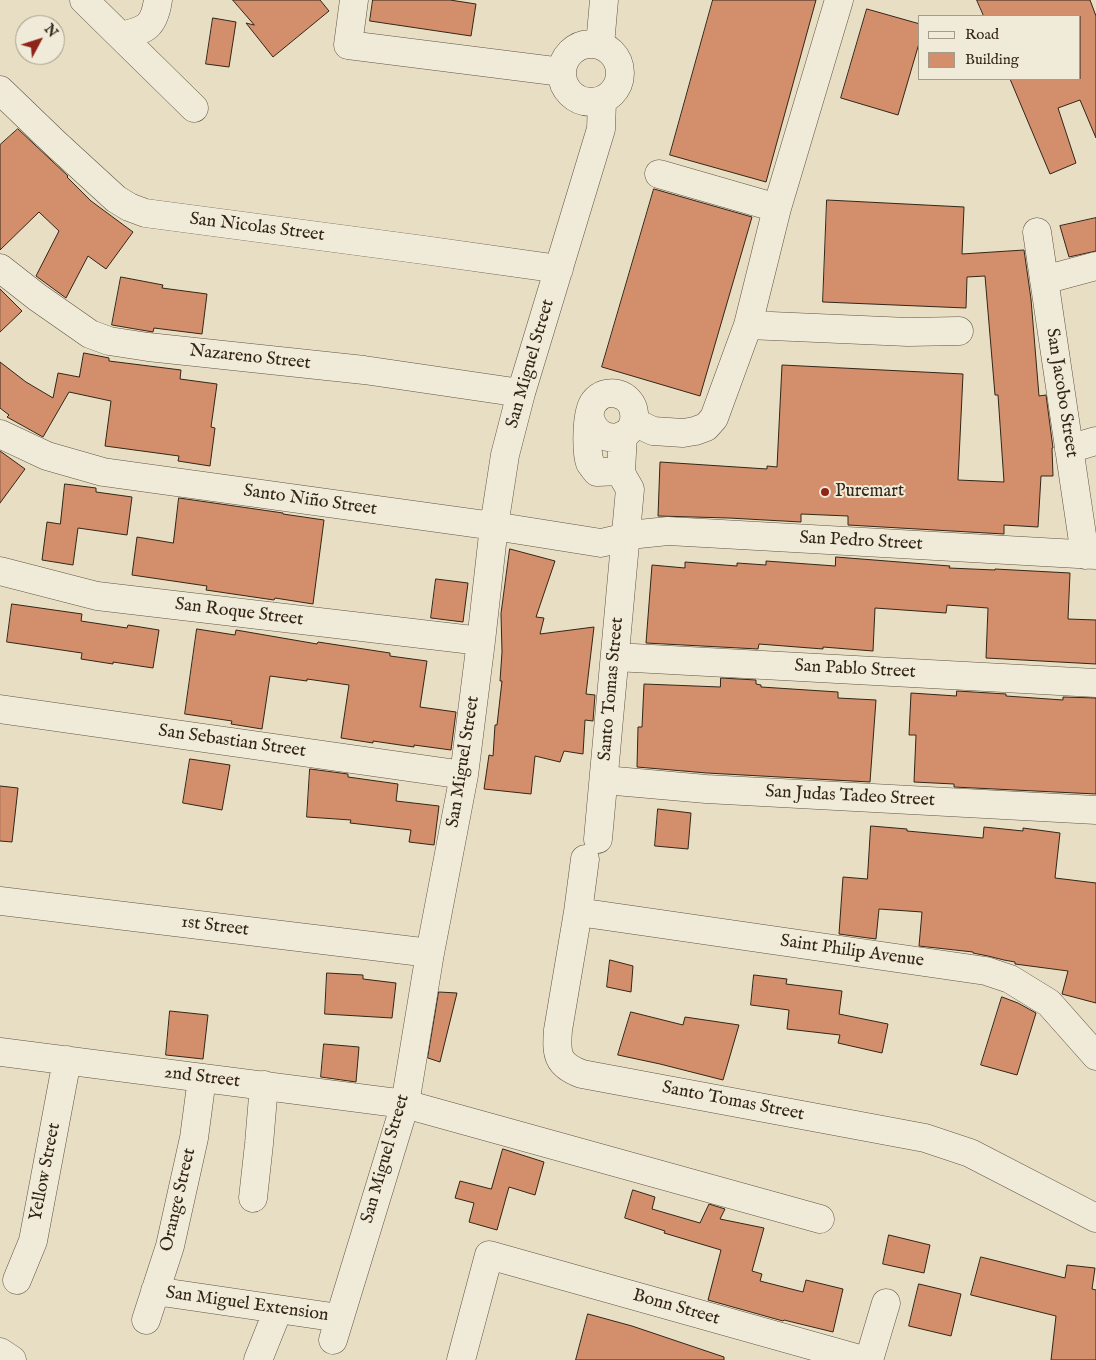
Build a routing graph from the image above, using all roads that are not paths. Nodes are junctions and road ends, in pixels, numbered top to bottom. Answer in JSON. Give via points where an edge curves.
{"nodes":[{"id":1,"x":84,"y":0,"type":"edge"},
{"id":2,"x":158,"y":0,"type":"edge"},
{"id":3,"x":354,"y":0,"type":"edge"},
{"id":4,"x":604,"y":0,"type":"edge"},
{"id":5,"x":832,"y":2,"type":"edge"},
{"id":6,"x":121,"y":36,"type":"junction"},
{"id":7,"x":600,"y":45,"type":"junction"},
{"id":8,"x":562,"y":72,"type":"junction"},
{"id":9,"x":0,"y":90,"type":"edge"},
{"id":10,"x":602,"y":101,"type":"junction"},
{"id":11,"x":194,"y":108,"type":"dead end"},
{"id":12,"x":659,"y":174,"type":"dead end"},
{"id":13,"x":777,"y":208,"type":"junction"},
{"id":14,"x":1037,"y":232,"type":"dead end"},
{"id":15,"x":1096,"y":266,"type":"edge"},
{"id":16,"x":0,"y":268,"type":"edge"},
{"id":17,"x":559,"y":270,"type":"junction"},
{"id":18,"x":1044,"y":280,"type":"junction"},
{"id":19,"x":748,"y":325,"type":"junction"},
{"id":20,"x":959,"y":331,"type":"dead end"},
{"id":21,"x":520,"y":393,"type":"junction"},
{"id":22,"x":590,"y":418,"type":"junction"},
{"id":23,"x":628,"y":429,"type":"junction"},
{"id":24,"x":0,"y":434,"type":"edge"},
{"id":25,"x":1096,"y":441,"type":"edge"},
{"id":26,"x":1069,"y":449,"type":"junction"},
{"id":27,"x":620,"y":471,"type":"junction"},
{"id":28,"x":494,"y":526,"type":"junction"},
{"id":29,"x":626,"y":538,"type":"junction"},
{"id":30,"x":1090,"y":555,"type":"edge"},
{"id":31,"x":0,"y":572,"type":"edge"},
{"id":32,"x":481,"y":641,"type":"junction"},
{"id":33,"x":615,"y":657,"type":"junction"},
{"id":34,"x":1096,"y":683,"type":"edge"},
{"id":35,"x":0,"y":709,"type":"edge"},
{"id":36,"x":464,"y":775,"type":"junction"},
{"id":37,"x":604,"y":780,"type":"junction"},
{"id":38,"x":1096,"y":810,"type":"edge"},
{"id":39,"x":0,"y":901,"type":"edge"},
{"id":40,"x":578,"y":912,"type":"junction"},
{"id":41,"x":430,"y":953,"type":"junction"},
{"id":42,"x":0,"y":1052,"type":"edge"},
{"id":43,"x":1096,"y":1056,"type":"edge"},
{"id":44,"x":67,"y":1060,"type":"junction"},
{"id":45,"x":202,"y":1078,"type":"junction"},
{"id":46,"x":264,"y":1085,"type":"junction"},
{"id":47,"x":405,"y":1104,"type":"junction"},
{"id":48,"x":253,"y":1198,"type":"dead end"},
{"id":49,"x":1096,"y":1218,"type":"edge"},
{"id":50,"x":820,"y":1219,"type":"dead end"},
{"id":51,"x":17,"y":1280,"type":"dead end"},
{"id":52,"x":155,"y":1292,"type":"junction"},
{"id":53,"x":886,"y":1303,"type":"dead end"},
{"id":54,"x":278,"y":1310,"type":"junction"},
{"id":55,"x":146,"y":1320,"type":"dead end"},
{"id":56,"x":336,"y":1329,"type":"joint"},
{"id":57,"x":0,"y":1352,"type":"edge"},
{"id":58,"x":12,"y":1360,"type":"edge"},
{"id":59,"x":258,"y":1360,"type":"edge"},
{"id":60,"x":461,"y":1360,"type":"edge"},
{"id":61,"x":863,"y":1360,"type":"edge"},
{"id":62,"x":869,"y":1360,"type":"edge"}],
"edges":[{"from":1,"to":6,"type":"street"},
{"from":2,"to":6,"type":"street","via":[[156,14],[148,27]]},
{"from":3,"to":8,"type":"street","via":[[348,44]]},
{"from":4,"to":7,"type":"street"},
{"from":5,"to":13,"type":"street"},
{"from":6,"to":11,"type":"street"},
{"from":7,"to":8,"type":"street","via":[[582,45],[574,49],[568,55]]},
{"from":7,"to":10,"type":"street","via":[[615,55],[621,72],[616,89]]},
{"from":8,"to":10,"type":"street","via":[[563,81],[575,97],[583,101]]},
{"from":9,"to":17,"type":"street","name":"San Nicolas Street","via":[[116,199],[145,213]]},
{"from":10,"to":17,"type":"street","name":"San Miguel Street","via":[[601,129]]},
{"from":12,"to":13,"type":"street"},
{"from":13,"to":19,"type":"street"},
{"from":14,"to":18,"type":"street","name":"San Jacobo Street"},
{"from":15,"to":18,"type":"street"},
{"from":16,"to":21,"type":"street","name":"Nazareno Street","via":[[90,334],[109,341],[364,370]]},
{"from":17,"to":21,"type":"street","name":"San Miguel Street"},
{"from":18,"to":26,"type":"street","name":"San Jacobo Street"},
{"from":19,"to":20,"type":"street"},
{"from":19,"to":23,"type":"street","via":[[714,418],[706,427],[683,433]]},
{"from":21,"to":28,"type":"street","name":"San Miguel Street","via":[[505,455]]},
{"from":22,"to":23,"type":"street","via":[[596,432],[609,438],[616,438]]},
{"from":22,"to":23,"type":"street","via":[[590,410],[598,397],[614,393],[622,395],[633,406],[635,414]]},
{"from":22,"to":27,"type":"street","via":[[587,442],[590,464],[597,472]]},
{"from":23,"to":27,"type":"street"},
{"from":24,"to":28,"type":"street","name":"Santo Niño Street","via":[[48,456],[103,472]]},
{"from":25,"to":26,"type":"street"},
{"from":26,"to":30,"type":"street","name":"San Jacobo Street"},
{"from":27,"to":29,"type":"street","name":"Santo Tomas Street","via":[[630,489]]},
{"from":28,"to":29,"type":"street","name":"Santo Niño Street","via":[[601,543]]},
{"from":28,"to":32,"type":"street","name":"San Miguel Street"},
{"from":29,"to":30,"type":"street","name":"San Pedro Street","via":[[668,531]]},
{"from":29,"to":33,"type":"street","name":"Santo Tomas Street"},
{"from":31,"to":32,"type":"street","name":"San Roque Street","via":[[97,596]]},
{"from":32,"to":36,"type":"street","name":"San Miguel Street"},
{"from":33,"to":34,"type":"street","name":"San Pablo Street"},
{"from":33,"to":37,"type":"street","name":"Santo Tomas Street"},
{"from":35,"to":36,"type":"street","name":"San Sebastian Street"},
{"from":36,"to":41,"type":"street","name":"San Miguel Street"},
{"from":37,"to":38,"type":"street","name":"San Judas Tadeo Street","via":[[716,790]]},
{"from":37,"to":40,"type":"street","name":"Santo Tomas Street"},
{"from":39,"to":41,"type":"street","name":"1st Street"},
{"from":40,"to":43,"type":"street","name":"Saint Philip Avenue","via":[[986,971],[1010,979],[1049,1003]]},
{"from":40,"to":49,"type":"street","name":"Santo Tomas Street","via":[[556,1047],[560,1060],[570,1069],[582,1074],[925,1138],[970,1153]]},
{"from":41,"to":47,"type":"street","name":"San Miguel Street"},
{"from":42,"to":44,"type":"street","name":"2nd Street"},
{"from":44,"to":45,"type":"street","name":"2nd Street"},
{"from":44,"to":51,"type":"street","name":"Yellow Street","via":[[34,1241]]},
{"from":45,"to":46,"type":"street","name":"2nd Street"},
{"from":45,"to":52,"type":"street","name":"Orange Street","via":[[194,1138],[170,1246]]},
{"from":46,"to":47,"type":"street","name":"2nd Street"},
{"from":46,"to":48,"type":"street"},
{"from":47,"to":50,"type":"street","name":"2nd Street"},
{"from":47,"to":56,"type":"street","name":"San Miguel Street"},
{"from":52,"to":54,"type":"street","name":"San Miguel Extension"},
{"from":52,"to":55,"type":"street","name":"Orange Street"},
{"from":53,"to":62,"type":"street"},
{"from":54,"to":56,"type":"street","name":"San Miguel Extension"},
{"from":54,"to":59,"type":"street"},
{"from":57,"to":58,"type":"street"},
{"from":60,"to":61,"type":"street","name":"Bonn Street","via":[[489,1255]]}]}
